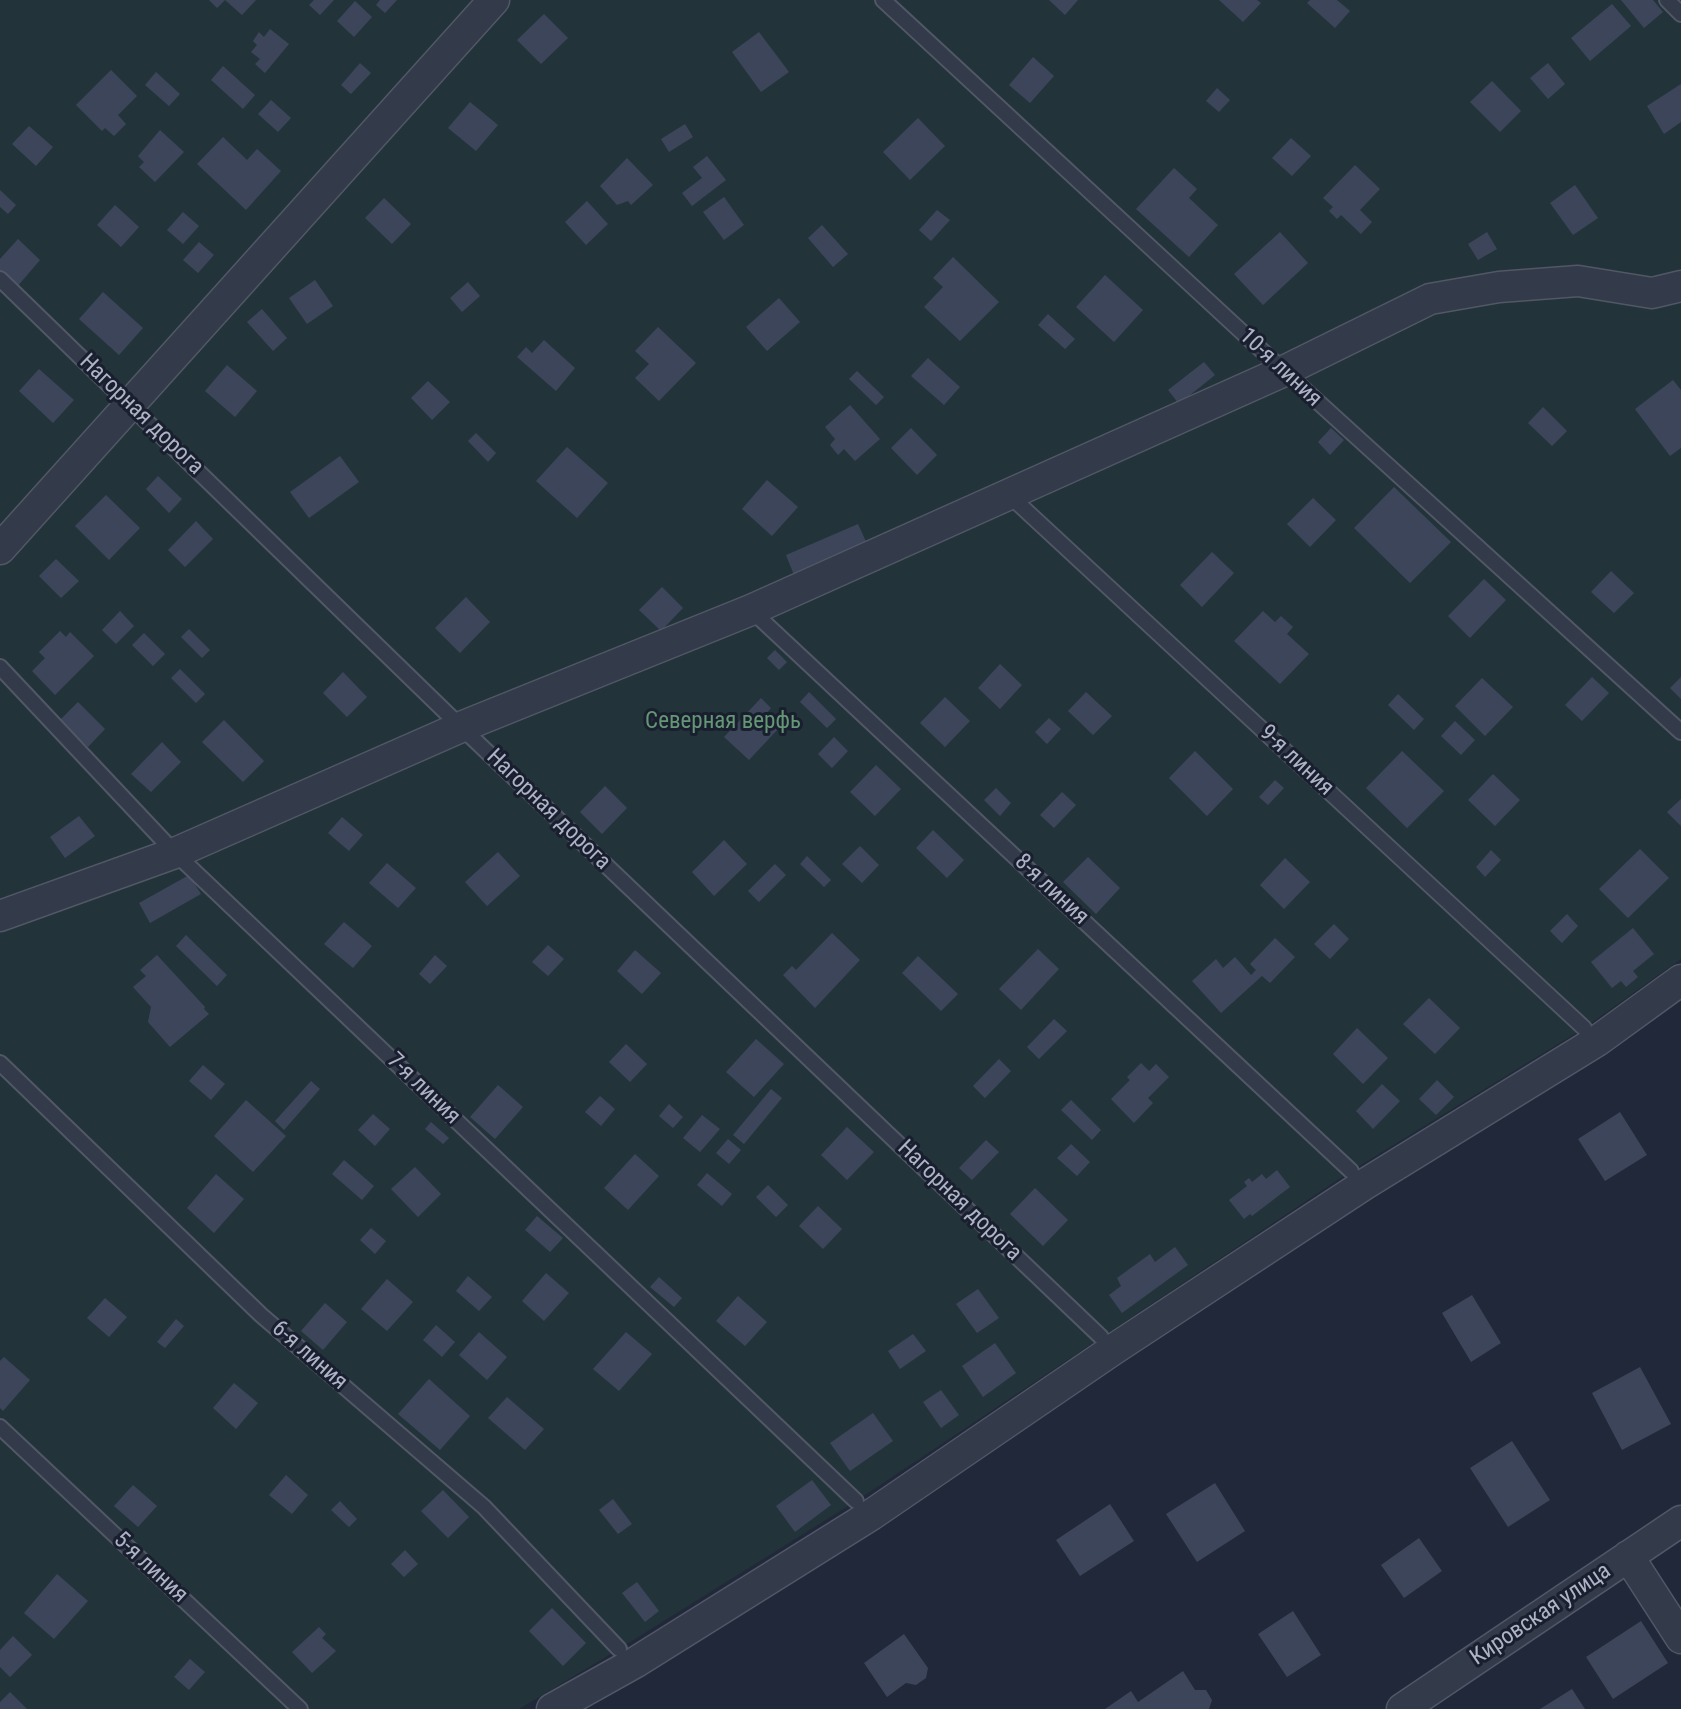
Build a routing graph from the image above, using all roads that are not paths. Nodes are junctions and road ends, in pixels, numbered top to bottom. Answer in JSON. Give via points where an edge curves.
{"nodes":[{"id":1,"x":494,"y":0,"type":"edge"},
{"id":2,"x":883,"y":0,"type":"edge"},
{"id":3,"x":1667,"y":0,"type":"edge"},
{"id":4,"x":1681,"y":14,"type":"edge"},
{"id":5,"x":0,"y":279,"type":"edge"},
{"id":6,"x":1681,"y":286,"type":"edge"},
{"id":7,"x":1283,"y":371,"type":"junction"},
{"id":8,"x":131,"y":404,"type":"junction"},
{"id":9,"x":1008,"y":494,"type":"junction"},
{"id":10,"x":0,"y":549,"type":"edge"},
{"id":11,"x":751,"y":610,"type":"junction"},
{"id":12,"x":0,"y":667,"type":"edge"},
{"id":13,"x":461,"y":727,"type":"junction"},
{"id":14,"x":1681,"y":732,"type":"edge"},
{"id":15,"x":175,"y":853,"type":"junction"},
{"id":16,"x":0,"y":916,"type":"edge"},
{"id":17,"x":1681,"y":980,"type":"edge"},
{"id":18,"x":1590,"y":1035,"type":"junction"},
{"id":19,"x":0,"y":1063,"type":"edge"},
{"id":20,"x":1358,"y":1177,"type":"junction"},
{"id":21,"x":1107,"y":1343,"type":"junction"},
{"id":22,"x":0,"y":1427,"type":"edge"},
{"id":23,"x":863,"y":1508,"type":"junction"},
{"id":24,"x":1681,"y":1521,"type":"edge"},
{"id":25,"x":1628,"y":1556,"type":"junction"},
{"id":26,"x":1681,"y":1638,"type":"edge"},
{"id":27,"x":627,"y":1656,"type":"junction"},
{"id":28,"x":300,"y":1709,"type":"edge"},
{"id":29,"x":552,"y":1709,"type":"edge"},
{"id":30,"x":1402,"y":1709,"type":"edge"}],
"edges":[{"from":1,"to":8,"type":"street"},
{"from":2,"to":7,"type":"lane","name":"10-я линия"},
{"from":3,"to":4,"type":"lane"},
{"from":5,"to":8,"type":"lane","name":"Нагорная дорога"},
{"from":6,"to":7,"type":"street","via":[[1652,293],[1578,281],[1499,287],[1430,299]]},
{"from":7,"to":9,"type":"street"},
{"from":7,"to":14,"type":"lane","name":"10-я линия"},
{"from":8,"to":10,"type":"street"},
{"from":8,"to":13,"type":"lane","name":"Нагорная дорога"},
{"from":9,"to":11,"type":"street"},
{"from":9,"to":18,"type":"lane","name":"9-я линия"},
{"from":11,"to":13,"type":"street"},
{"from":11,"to":20,"type":"lane","name":"8-я линия"},
{"from":12,"to":15,"type":"lane","name":"7-я линия"},
{"from":13,"to":15,"type":"street"},
{"from":13,"to":21,"type":"lane","name":"Нагорная дорога"},
{"from":15,"to":16,"type":"street"},
{"from":15,"to":23,"type":"lane","name":"7-я линия"},
{"from":17,"to":18,"type":"street"},
{"from":18,"to":20,"type":"street"},
{"from":19,"to":27,"type":"lane","name":"6-я линия","via":[[261,1315],[484,1507]]},
{"from":20,"to":21,"type":"street"},
{"from":21,"to":23,"type":"street"},
{"from":22,"to":28,"type":"lane","name":"5-я линия"},
{"from":23,"to":27,"type":"street"},
{"from":24,"to":25,"type":"street","name":"Кировская улица"},
{"from":25,"to":26,"type":"street"},
{"from":25,"to":30,"type":"street","name":"Кировская улица"},
{"from":27,"to":29,"type":"street"}]}
